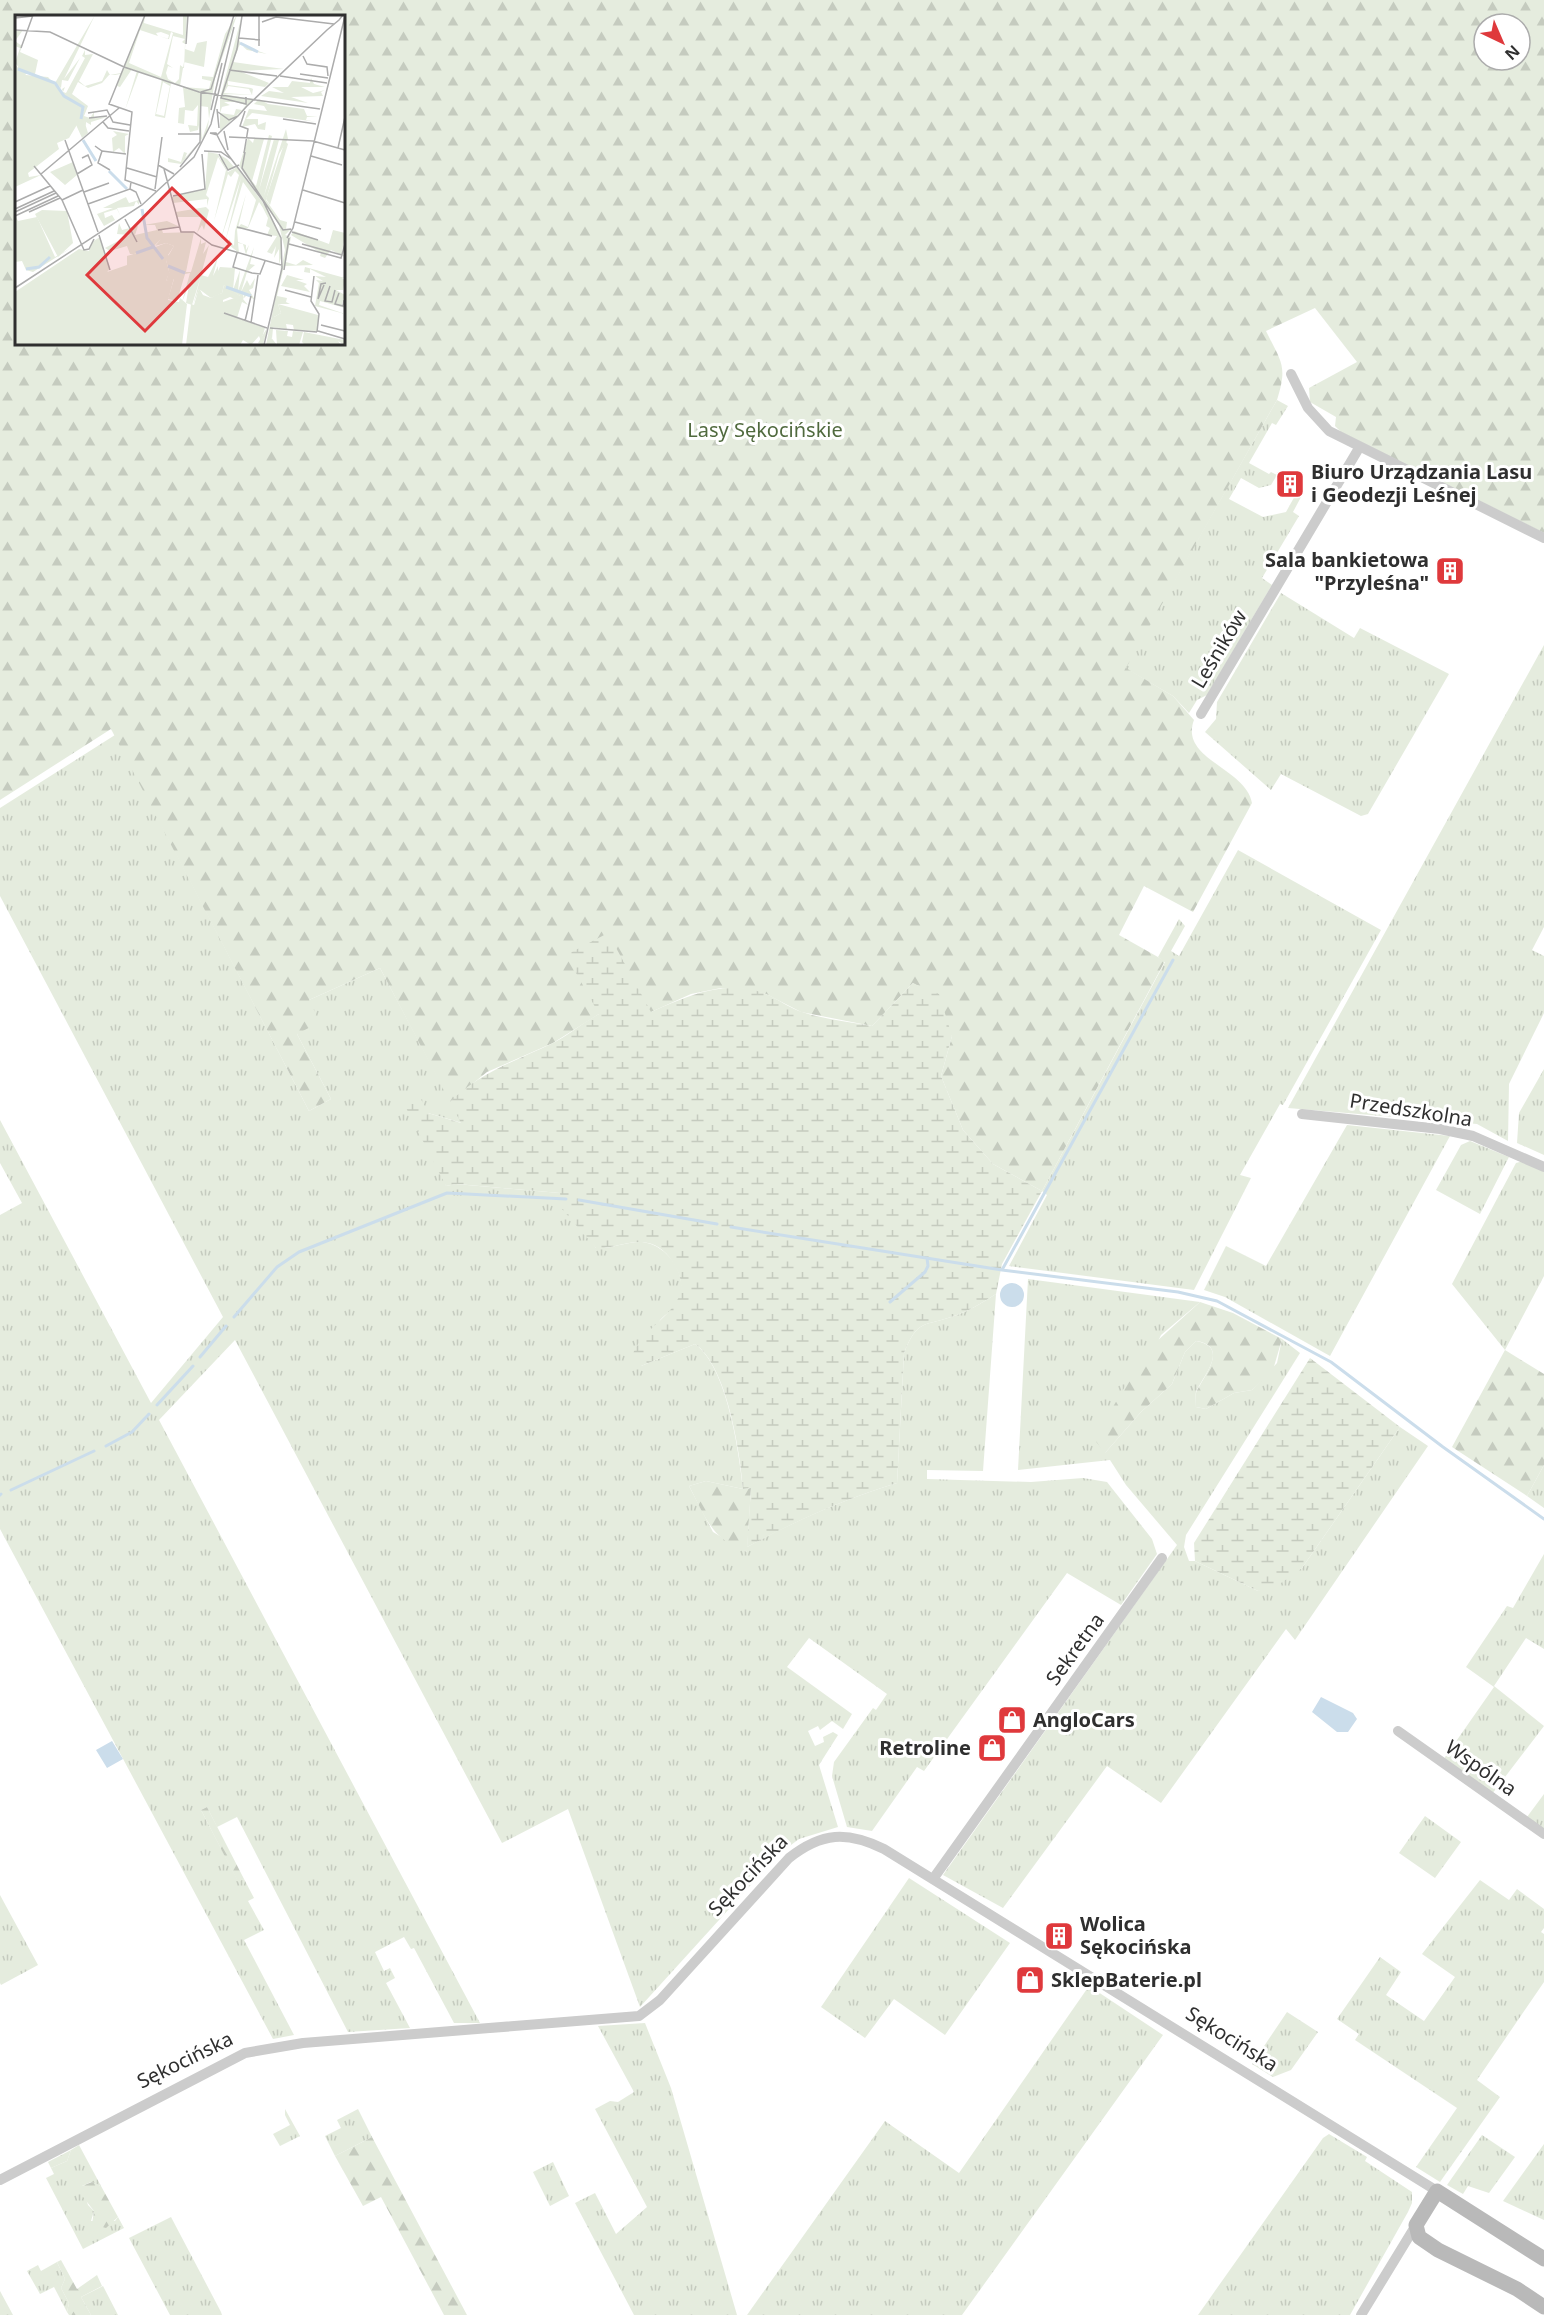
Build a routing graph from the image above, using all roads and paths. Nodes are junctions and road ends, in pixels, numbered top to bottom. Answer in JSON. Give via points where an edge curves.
{"nodes":[{"id":1,"x":1291,"y":374,"type":"dead end"},
{"id":2,"x":1359,"y":448,"type":"junction"},
{"id":3,"x":1544,"y":538,"type":"edge"},
{"id":4,"x":1201,"y":714,"type":"dead end"},
{"id":5,"x":1302,"y":1114,"type":"dead end"},
{"id":6,"x":1544,"y":1167,"type":"edge"},
{"id":7,"x":1162,"y":1558,"type":"dead end"},
{"id":8,"x":1398,"y":1731,"type":"dead end"},
{"id":9,"x":1544,"y":1834,"type":"edge"},
{"id":10,"x":933,"y":1879,"type":"junction"},
{"id":11,"x":0,"y":2180,"type":"edge"},
{"id":12,"x":1437,"y":2191,"type":"junction"},
{"id":13,"x":1416,"y":2225,"type":"junction"},
{"id":14,"x":1544,"y":2259,"type":"edge"},
{"id":15,"x":1544,"y":2307,"type":"edge"},
{"id":16,"x":1361,"y":2315,"type":"edge"}],
"edges":[{"from":1,"to":2,"type":"street","via":[[1308,408],[1329,431]]},
{"from":2,"to":3,"type":"street"},
{"from":2,"to":4,"type":"street","name":"Leśników"},
{"from":5,"to":6,"type":"street","name":"Przedszkolna","via":[[1473,1136]]},
{"from":7,"to":10,"type":"street","name":"Sekretna"},
{"from":8,"to":9,"type":"street","name":"Wspólna"},
{"from":10,"to":11,"type":"street","name":"Sękocińska","via":[[868,1841],[821,1839],[789,1858],[660,2000],[639,2016],[303,2043],[245,2053]]},
{"from":10,"to":12,"type":"street","name":"Sękocińska"},
{"from":12,"to":13,"type":"street"},
{"from":12,"to":14,"type":"street","name":"Sękocińska"},
{"from":13,"to":15,"type":"street","via":[[1423,2240]]},
{"from":13,"to":16,"type":"street"}]}
